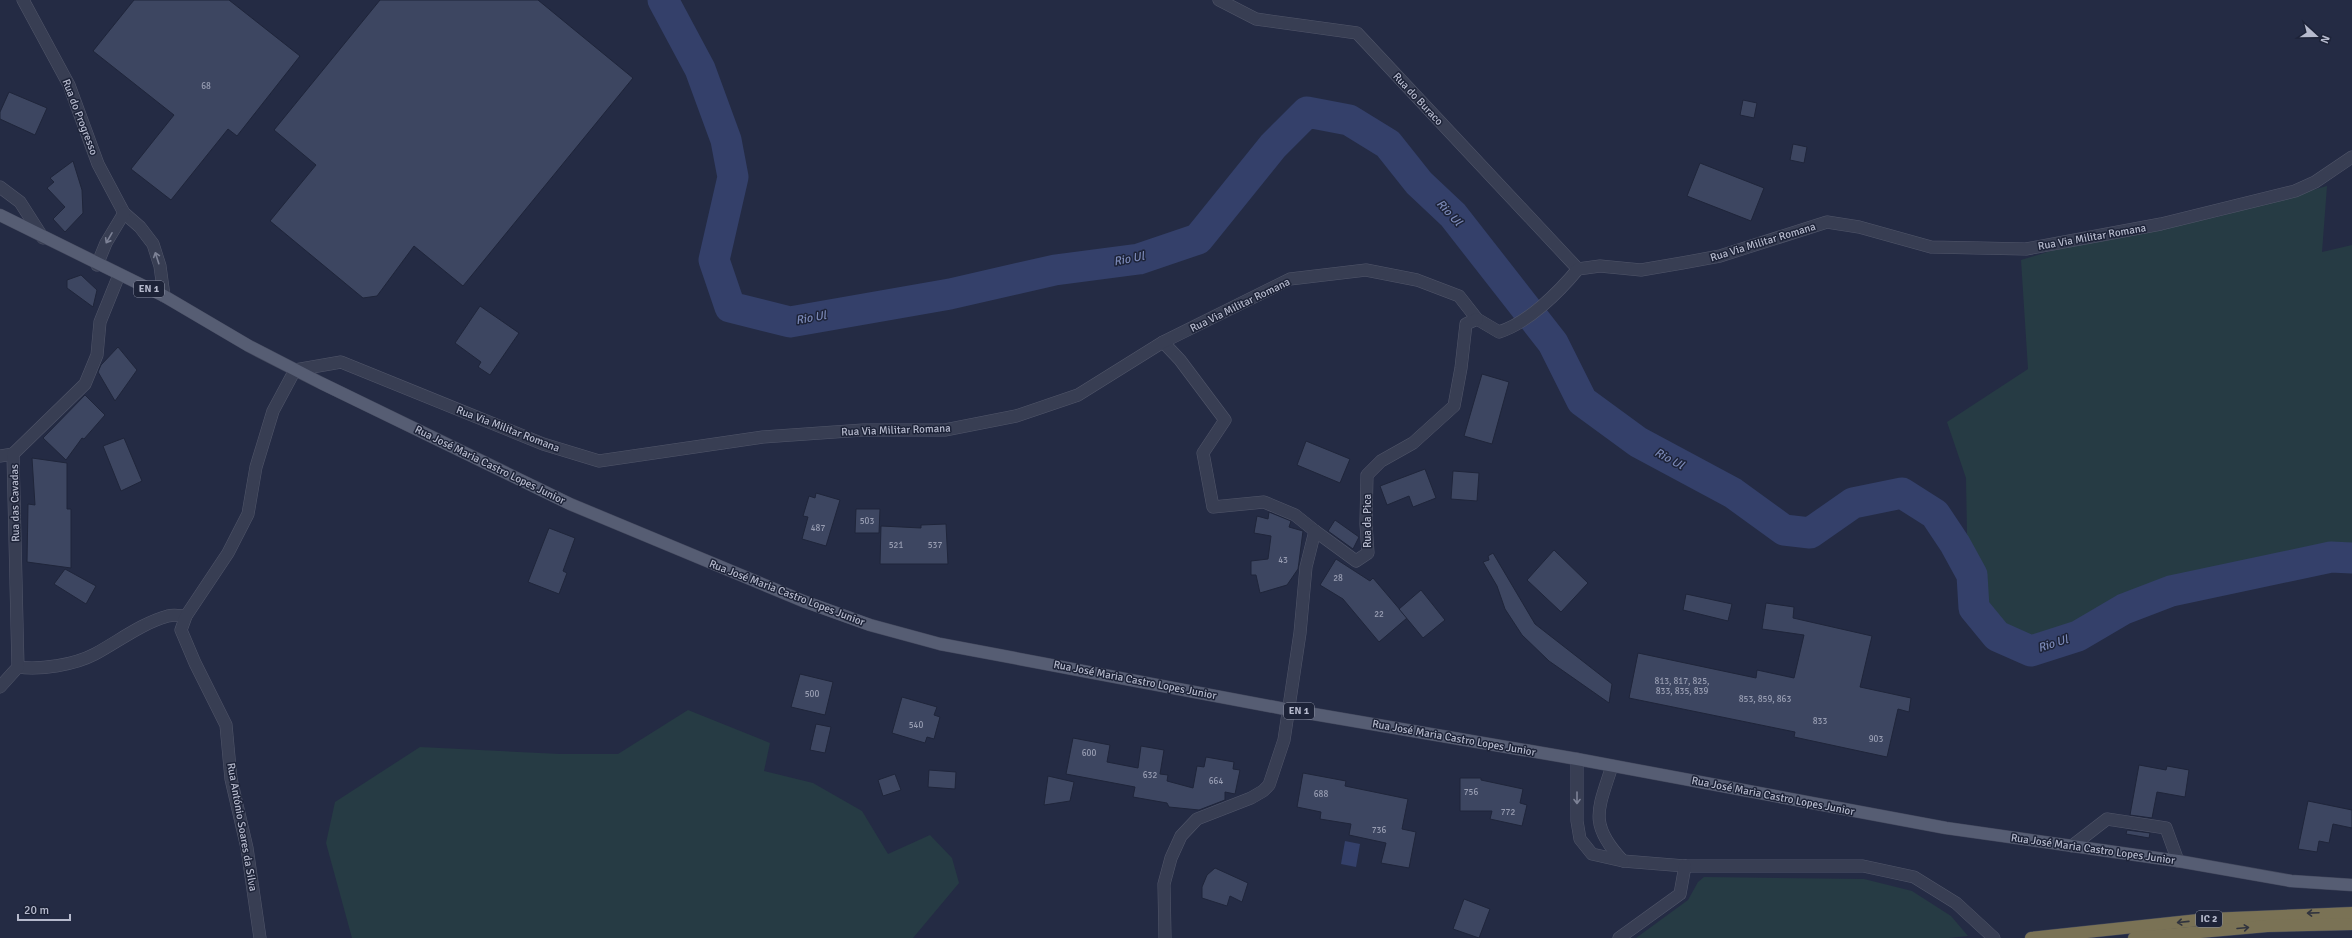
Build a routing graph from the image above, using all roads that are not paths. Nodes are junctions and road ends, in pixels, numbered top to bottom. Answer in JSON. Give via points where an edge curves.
{"nodes":[{"id":1,"x":23,"y":0,"type":"edge"},
{"id":2,"x":1219,"y":0,"type":"edge"},
{"id":3,"x":2352,"y":157,"type":"edge"},
{"id":4,"x":0,"y":187,"type":"edge"},
{"id":5,"x":124,"y":213,"type":"junction"},
{"id":6,"x":0,"y":215,"type":"edge"},
{"id":7,"x":43,"y":238,"type":"junction"},
{"id":8,"x":98,"y":265,"type":"junction"},
{"id":9,"x":1578,"y":269,"type":"junction"},
{"id":10,"x":119,"y":275,"type":"junction"},
{"id":11,"x":164,"y":296,"type":"junction"},
{"id":12,"x":1477,"y":319,"type":"junction"},
{"id":13,"x":1163,"y":342,"type":"junction"},
{"id":14,"x":295,"y":370,"type":"junction"},
{"id":15,"x":13,"y":454,"type":"junction"},
{"id":16,"x":0,"y":456,"type":"edge"},
{"id":17,"x":1315,"y":531,"type":"junction"},
{"id":18,"x":186,"y":616,"type":"junction"},
{"id":19,"x":18,"y":667,"type":"junction"},
{"id":20,"x":0,"y":687,"type":"edge"},
{"id":21,"x":1290,"y":710,"type":"junction"},
{"id":22,"x":1577,"y":759,"type":"junction"},
{"id":23,"x":1612,"y":766,"type":"junction"},
{"id":24,"x":2072,"y":846,"type":"junction"},
{"id":25,"x":1623,"y":861,"type":"junction"},
{"id":26,"x":2178,"y":861,"type":"junction"},
{"id":27,"x":1685,"y":866,"type":"junction"},
{"id":28,"x":2352,"y":884,"type":"edge"},
{"id":29,"x":2352,"y":913,"type":"edge"},
{"id":30,"x":2352,"y":924,"type":"edge"},
{"id":31,"x":260,"y":938,"type":"edge"},
{"id":32,"x":1165,"y":938,"type":"edge"},
{"id":33,"x":1619,"y":938,"type":"edge"},
{"id":34,"x":1994,"y":938,"type":"edge"},
{"id":35,"x":2031,"y":938,"type":"edge"},
{"id":36,"x":2134,"y":938,"type":"edge"}],
"edges":[{"from":1,"to":5,"type":"street","name":"Rua do Progresso","via":[[69,85],[98,164]]},
{"from":2,"to":9,"type":"street","name":"Rua do Buraco","via":[[1256,19],[1357,33]]},
{"from":3,"to":9,"type":"street","name":"Rua Via Militar Romana","via":[[2315,182],[2295,191],[2161,224],[2026,249],[1931,247],[1827,222],[1720,256],[1689,262],[1641,270],[1600,266]]},
{"from":4,"to":7,"type":"street","via":[[20,202]]},
{"from":5,"to":8,"type":"street","one_way":true,"via":[[106,243]]},
{"from":11,"to":5,"type":"street","name":"Rua do Progresso","one_way":true,"via":[[160,266],[153,244],[140,227]]},
{"from":6,"to":7,"type":"main road","name":"Rua José Maria Castro Lopes Junior","number":"EN 1"},
{"from":7,"to":8,"type":"main road","name":"Rua José Maria Castro Lopes Junior","number":"EN 1"},
{"from":8,"to":10,"type":"main road","name":"Rua José Maria Castro Lopes Junior","number":"EN 1"},
{"from":9,"to":12,"type":"street","name":"Rua Via Militar Romana","via":[[1562,288],[1513,328],[1499,332]]},
{"from":10,"to":11,"type":"main road","name":"Rua José Maria Castro Lopes Junior","number":"EN 1"},
{"from":10,"to":15,"type":"street","name":"Rua das Cavadas","via":[[100,322],[97,355],[85,384]]},
{"from":11,"to":14,"type":"main road","name":"Rua José Maria Castro Lopes Junior","number":"EN 1"},
{"from":12,"to":13,"type":"street","name":"Rua Via Militar Romana","via":[[1459,296],[1417,280],[1366,270],[1290,279]]},
{"from":12,"to":17,"type":"street","name":"Rua da Pica","via":[[1466,324],[1454,406],[1412,443],[1381,461],[1367,475],[1368,553],[1356,561]]},
{"from":13,"to":14,"type":"street","name":"Rua Via Militar Romana","via":[[1078,395],[1016,416],[945,430],[863,430],[763,437],[599,461],[543,444],[341,362]]},
{"from":13,"to":17,"type":"street","via":[[1180,360],[1225,420],[1203,453],[1213,507],[1264,502],[1295,515]]},
{"from":14,"to":18,"type":"street","name":"Rua António Soares da Silva","via":[[273,410],[256,467],[248,514],[228,553]]},
{"from":14,"to":21,"type":"main road","name":"Rua José Maria Castro Lopes Junior","number":"EN 1","via":[[570,504],[804,601],[870,625],[940,644]]},
{"from":15,"to":16,"type":"street"},
{"from":15,"to":19,"type":"street","name":"Rua das Cavadas"},
{"from":17,"to":21,"type":"street","via":[[1306,568]]},
{"from":18,"to":19,"type":"street","via":[[169,615],[124,636],[94,655],[58,666],[34,669]]},
{"from":18,"to":31,"type":"street","name":"Rua António Soares da Silva","via":[[181,630],[226,725],[231,779],[247,848]]},
{"from":19,"to":20,"type":"street"},
{"from":21,"to":22,"type":"main road","name":"Rua José Maria Castro Lopes Junior","number":"EN 1"},
{"from":21,"to":32,"type":"street","via":[[1284,740],[1269,785],[1251,798],[1197,819],[1181,836],[1171,858],[1164,884]]},
{"from":22,"to":23,"type":"main road","name":"Rua José Maria Castro Lopes Junior","number":"EN 1"},
{"from":22,"to":25,"type":"street","one_way":true,"via":[[1577,821],[1580,838],[1592,854]]},
{"from":23,"to":24,"type":"main road","name":"Rua José Maria Castro Lopes Junior","number":"EN 1","via":[[1946,828]]},
{"from":23,"to":25,"type":"street","via":[[1601,801],[1598,824],[1609,846]]},
{"from":24,"to":26,"type":"main road","name":"Rua José Maria Castro Lopes Junior","number":"EN 1"},
{"from":24,"to":26,"type":"street","via":[[2107,819],[2166,828]]},
{"from":25,"to":27,"type":"street"},
{"from":26,"to":28,"type":"main road","name":"Rua José Maria Castro Lopes Junior","number":"EN 1","via":[[2291,881]]},
{"from":27,"to":33,"type":"street","via":[[1680,894]]},
{"from":27,"to":34,"type":"street","via":[[1863,866],[1914,877],[1956,903]]},
{"from":29,"to":35,"type":"highway","number":"IC 2","one_way":true,"via":[[2279,914],[2208,919]]},
{"from":36,"to":30,"type":"highway","number":"IC 2","one_way":true,"via":[[2267,926]]}]}
